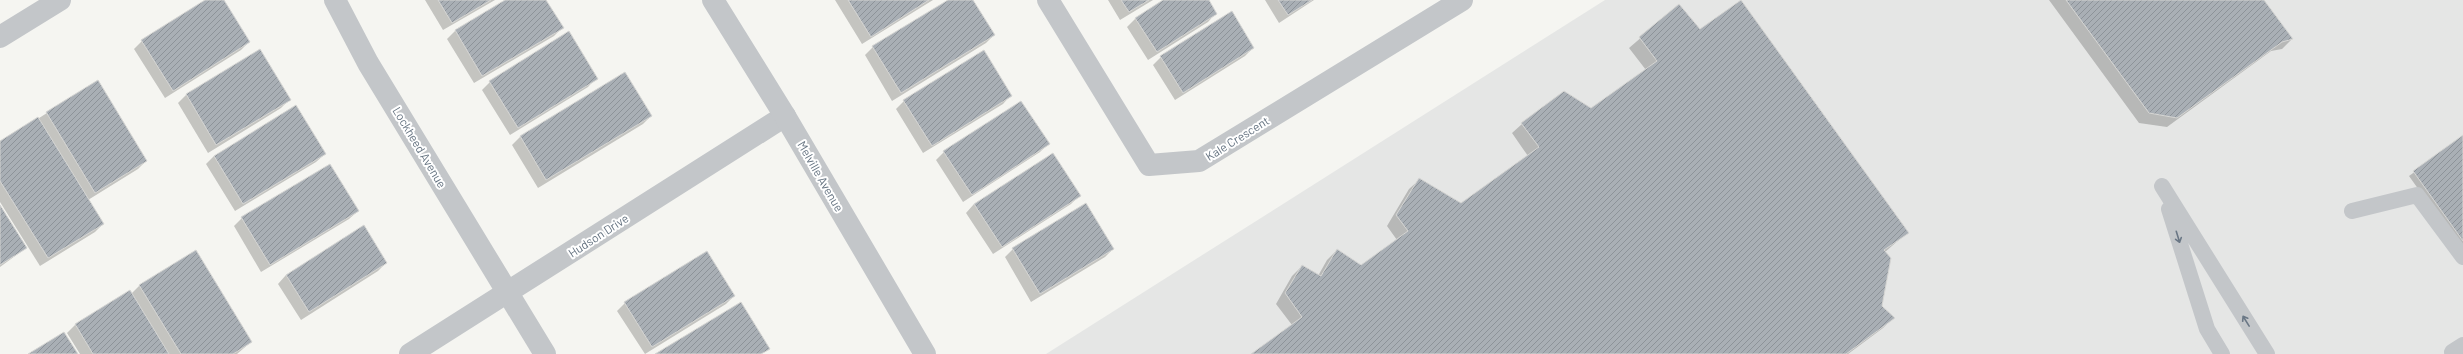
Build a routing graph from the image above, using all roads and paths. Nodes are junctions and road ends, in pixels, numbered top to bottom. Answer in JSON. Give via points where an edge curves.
{"nodes":[{"id":1,"x":60,"y":0,"type":"edge"},
{"id":2,"x":335,"y":0,"type":"edge"},
{"id":3,"x":713,"y":0,"type":"edge"},
{"id":4,"x":1048,"y":0,"type":"edge"},
{"id":5,"x":1462,"y":0,"type":"edge"},
{"id":6,"x":0,"y":37,"type":"edge"},
{"id":7,"x":785,"y":116,"type":"junction"},
{"id":8,"x":2352,"y":211,"type":"dead end"},
{"id":9,"x":2463,"y":257,"type":"edge"},
{"id":10,"x":508,"y":293,"type":"junction"},
{"id":11,"x":410,"y":354,"type":"edge"},
{"id":12,"x":545,"y":354,"type":"edge"},
{"id":13,"x":925,"y":354,"type":"edge"},
{"id":14,"x":2222,"y":354,"type":"edge"},
{"id":15,"x":2267,"y":354,"type":"edge"}],
"edges":[{"from":1,"to":6,"type":"street"},
{"from":2,"to":10,"type":"street","name":"Lockheed Avenue","via":[[368,63]]},
{"from":3,"to":7,"type":"street","name":"Melville Avenue"},
{"from":4,"to":5,"type":"street","name":"Kale Crescent","via":[[1149,165],[1199,161]]},
{"from":7,"to":10,"type":"street","name":"Hudson Drive"},
{"from":7,"to":13,"type":"street","name":"Melville Avenue"},
{"from":8,"to":9,"type":"lane","via":[[2417,195]]},
{"from":10,"to":11,"type":"street","name":"Hudson Drive"},
{"from":10,"to":12,"type":"street","name":"Lockheed Avenue"},
{"from":15,"to":14,"type":"lane","one_way":true,"via":[[2162,186],[2207,329]]}]}
